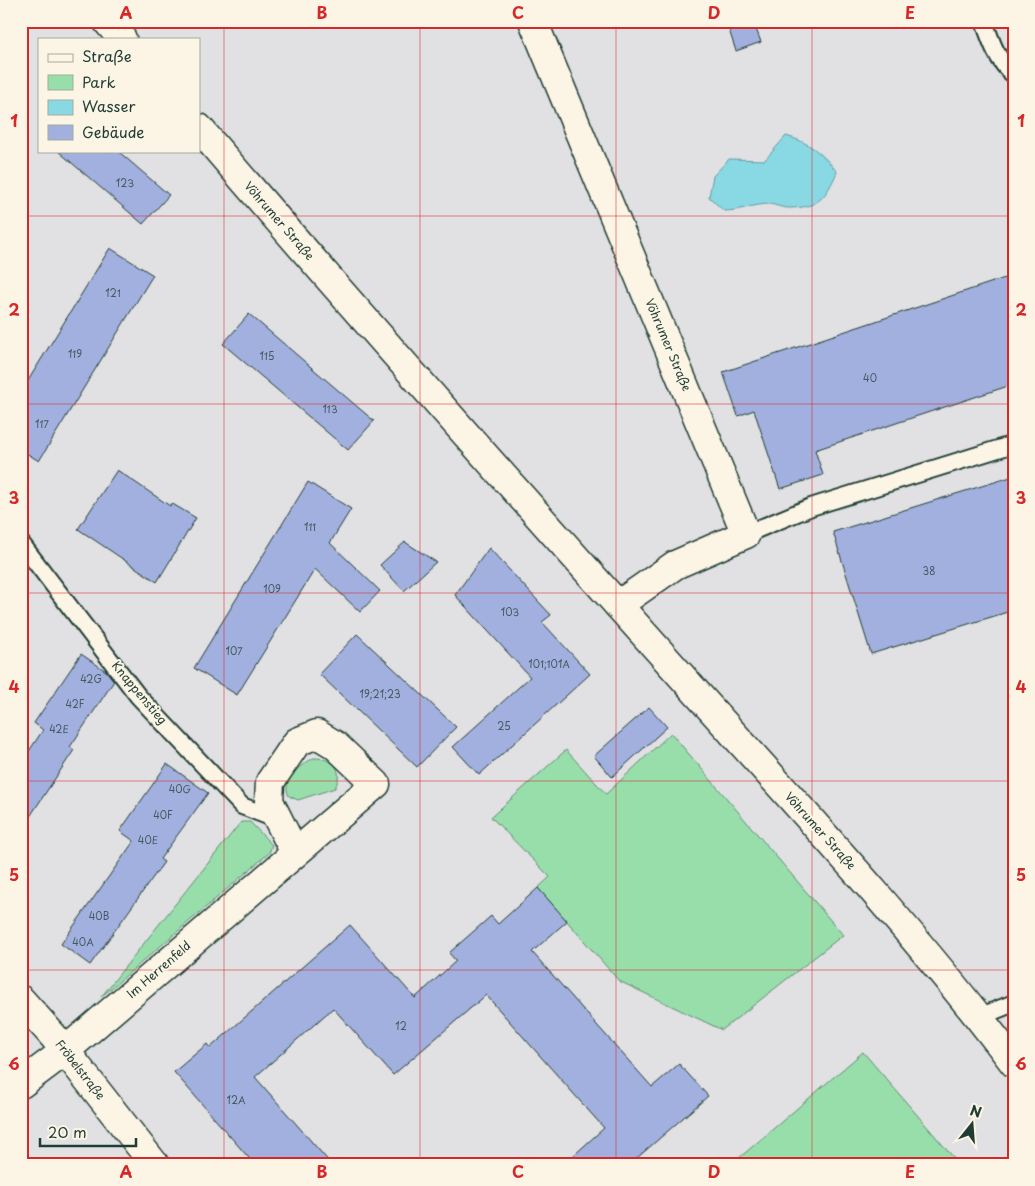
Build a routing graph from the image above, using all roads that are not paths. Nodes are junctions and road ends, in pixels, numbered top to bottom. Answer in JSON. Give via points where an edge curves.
{"nodes":[{"id":1,"x":107,"y":21,"type":"edge"},
{"id":2,"x":533,"y":21,"type":"edge"},
{"id":3,"x":984,"y":21,"type":"edge"},
{"id":4,"x":121,"y":38,"type":"edge"},
{"id":5,"x":1014,"y":75,"type":"edge"},
{"id":6,"x":200,"y":129,"type":"edge"},
{"id":7,"x":1014,"y":444,"type":"edge"},
{"id":8,"x":746,"y":534,"type":"junction"},
{"id":9,"x":21,"y":543,"type":"edge"},
{"id":10,"x":618,"y":605,"type":"junction"},
{"id":11,"x":278,"y":820,"type":"junction"},
{"id":12,"x":295,"y":853,"type":"junction"},
{"id":13,"x":21,"y":1000,"type":"edge"},
{"id":14,"x":1014,"y":1003,"type":"edge"},
{"id":15,"x":979,"y":1018,"type":"junction"},
{"id":16,"x":65,"y":1051,"type":"junction"},
{"id":17,"x":1014,"y":1063,"type":"edge"},
{"id":18,"x":21,"y":1084,"type":"edge"},
{"id":19,"x":155,"y":1165,"type":"edge"}],
"edges":[{"from":1,"to":4,"type":"street"},
{"from":2,"to":8,"type":"street","name":"Vöhrumer Straße"},
{"from":3,"to":5,"type":"lane","via":[[992,44]]},
{"from":6,"to":10,"type":"street","name":"Vöhrumer Straße"},
{"from":7,"to":8,"type":"lane","via":[[811,507]]},
{"from":8,"to":10,"type":"street","via":[[675,566]]},
{"from":9,"to":11,"type":"lane","name":"Knappenstieg","via":[[138,696],[242,806]]},
{"from":10,"to":15,"type":"street","name":"Vöhrumer Straße","via":[[845,858]]},
{"from":11,"to":12,"type":"street","name":"Im Herrenfeld"},
{"from":11,"to":12,"type":"street","name":"Im Herrenfeld","via":[[269,801],[270,782],[297,742],[317,734],[336,744],[376,784]]},
{"from":12,"to":16,"type":"street","name":"Im Herrenfeld"},
{"from":13,"to":16,"type":"street","name":"Fröbelstraße"},
{"from":14,"to":15,"type":"lane"},
{"from":15,"to":17,"type":"street","name":"Vöhrumer Straße"},
{"from":16,"to":18,"type":"street","name":"Im Herrenfeld"},
{"from":16,"to":19,"type":"street","name":"Fröbelstraße"}]}
